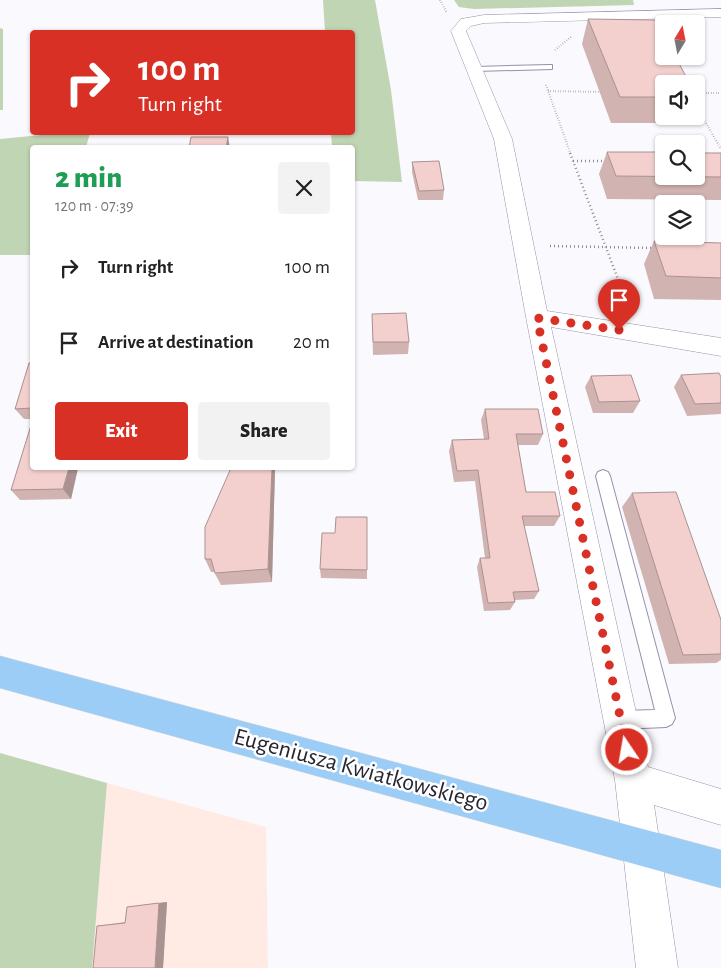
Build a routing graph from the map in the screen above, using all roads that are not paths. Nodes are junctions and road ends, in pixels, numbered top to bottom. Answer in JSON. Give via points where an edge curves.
{"nodes":[{"id":1,"x":721,"y":13,"type":"edge"},
{"id":2,"x":544,"y":67,"type":"road end"},
{"id":3,"x":476,"y":69,"type":"junction"},
{"id":4,"x":537,"y":318,"type":"junction"},
{"id":5,"x":721,"y":347,"type":"edge"},
{"id":6,"x":602,"y":476,"type":"dead end"},
{"id":7,"x":0,"y":672,"type":"edge"},
{"id":8,"x":620,"y":720,"type":"junction"},
{"id":9,"x":633,"y":780,"type":"junction"},
{"id":10,"x":721,"y":807,"type":"edge"},
{"id":11,"x":641,"y":846,"type":"junction"},
{"id":12,"x":721,"y":869,"type":"edge"},
{"id":13,"x":657,"y":968,"type":"edge"}],
"edges":[{"from":1,"to":3,"type":"street","via":[[473,20],[458,30]]},
{"from":2,"to":3,"type":"lane"},
{"from":3,"to":4,"type":"street","via":[[503,139]]},
{"from":4,"to":5,"type":"street"},
{"from":4,"to":8,"type":"street"},
{"from":6,"to":8,"type":"lane","via":[[666,718]]},
{"from":7,"to":11,"type":"main road","name":"Eugeniusza Kwiatkowskiego"},
{"from":8,"to":9,"type":"street"},
{"from":9,"to":10,"type":"street"},
{"from":9,"to":11,"type":"street"},
{"from":11,"to":12,"type":"main road","name":"Eugeniusza Kwiatkowskiego"},
{"from":11,"to":13,"type":"street"}]}
